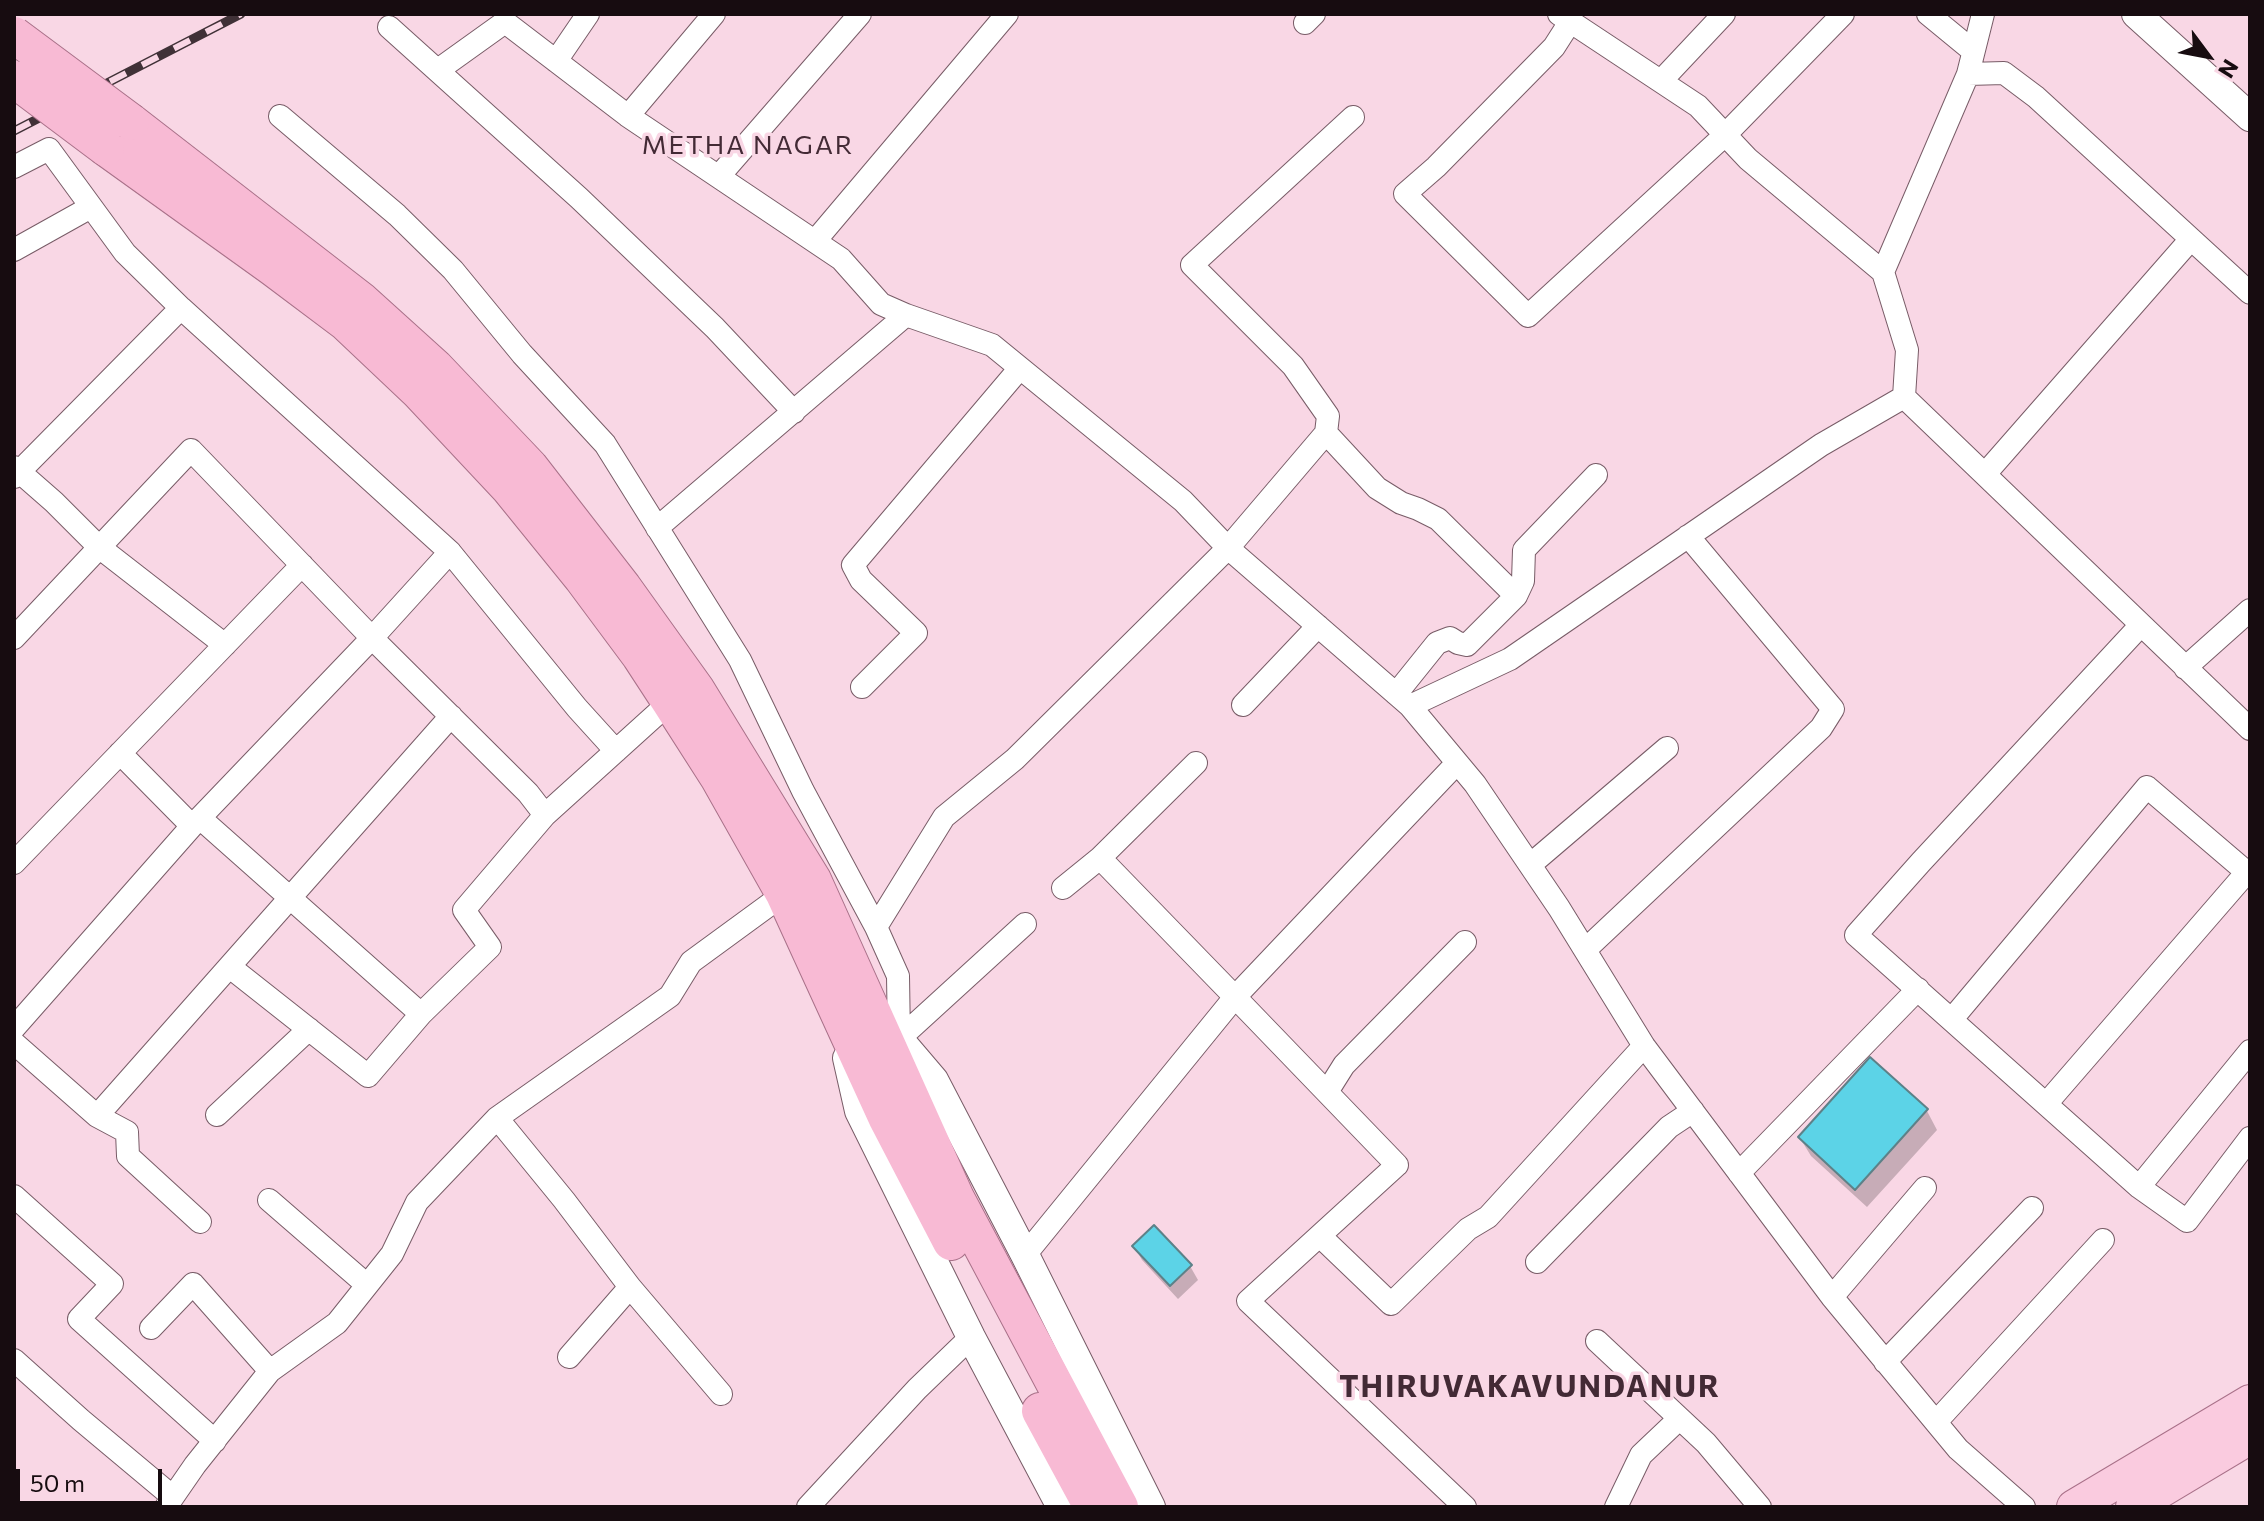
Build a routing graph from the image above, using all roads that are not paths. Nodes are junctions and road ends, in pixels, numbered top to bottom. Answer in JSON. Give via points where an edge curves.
{"nodes":[{"id":1,"x":588,"y":14,"type":"edge"},
{"id":2,"x":714,"y":14,"type":"edge"},
{"id":3,"x":860,"y":14,"type":"edge"},
{"id":4,"x":1007,"y":14,"type":"edge"},
{"id":5,"x":1724,"y":14,"type":"edge"},
{"id":6,"x":1843,"y":14,"type":"edge"},
{"id":7,"x":1928,"y":14,"type":"edge"},
{"id":8,"x":1983,"y":14,"type":"edge"},
{"id":9,"x":2136,"y":14,"type":"edge"},
{"id":10,"x":1564,"y":18,"type":"edge"},
{"id":11,"x":389,"y":27,"type":"dead end"},
{"id":12,"x":14,"y":35,"type":"edge"},
{"id":13,"x":1973,"y":51,"type":"junction"},
{"id":14,"x":556,"y":61,"type":"junction"},
{"id":15,"x":438,"y":70,"type":"junction"},
{"id":16,"x":1968,"y":74,"type":"junction"},
{"id":17,"x":14,"y":79,"type":"edge"},
{"id":18,"x":1661,"y":81,"type":"junction"},
{"id":19,"x":280,"y":116,"type":"dead end"},
{"id":20,"x":628,"y":116,"type":"junction"},
{"id":21,"x":1353,"y":117,"type":"dead end"},
{"id":22,"x":2250,"y":117,"type":"edge"},
{"id":23,"x":1725,"y":135,"type":"junction"},
{"id":24,"x":14,"y":167,"type":"edge"},
{"id":25,"x":719,"y":176,"type":"junction"},
{"id":26,"x":91,"y":207,"type":"junction"},
{"id":27,"x":2191,"y":239,"type":"junction"},
{"id":28,"x":815,"y":241,"type":"junction"},
{"id":29,"x":14,"y":250,"type":"edge"},
{"id":30,"x":1883,"y":272,"type":"junction"},
{"id":31,"x":2250,"y":293,"type":"edge"},
{"id":32,"x":181,"y":308,"type":"junction"},
{"id":33,"x":906,"y":315,"type":"junction"},
{"id":34,"x":1020,"y":368,"type":"junction"},
{"id":35,"x":1904,"y":397,"type":"junction"},
{"id":36,"x":794,"y":412,"type":"junction"},
{"id":37,"x":1326,"y":433,"type":"junction"},
{"id":38,"x":16,"y":472,"type":"edge"},
{"id":39,"x":1985,"y":474,"type":"junction"},
{"id":40,"x":1596,"y":475,"type":"dead end"},
{"id":41,"x":657,"y":528,"type":"junction"},
{"id":42,"x":1688,"y":536,"type":"junction"},
{"id":43,"x":99,"y":547,"type":"junction"},
{"id":44,"x":1228,"y":548,"type":"junction"},
{"id":45,"x":450,"y":552,"type":"junction"},
{"id":46,"x":302,"y":565,"type":"junction"},
{"id":47,"x":1516,"y":596,"type":"junction"},
{"id":48,"x":2250,"y":610,"type":"edge"},
{"id":49,"x":1318,"y":626,"type":"junction"},
{"id":50,"x":2140,"y":626,"type":"junction"},
{"id":51,"x":14,"y":638,"type":"edge"},
{"id":52,"x":372,"y":638,"type":"junction"},
{"id":53,"x":225,"y":645,"type":"junction"},
{"id":54,"x":2185,"y":668,"type":"junction"},
{"id":55,"x":862,"y":687,"type":"dead end"},
{"id":56,"x":1403,"y":700,"type":"junction"},
{"id":57,"x":670,"y":702,"type":"junction"},
{"id":58,"x":1243,"y":705,"type":"dead end"},
{"id":59,"x":451,"y":716,"type":"junction"},
{"id":60,"x":2250,"y":729,"type":"edge"},
{"id":61,"x":1667,"y":748,"type":"dead end"},
{"id":62,"x":616,"y":751,"type":"junction"},
{"id":63,"x":120,"y":753,"type":"junction"},
{"id":64,"x":1196,"y":763,"type":"dead end"},
{"id":65,"x":1457,"y":763,"type":"junction"},
{"id":66,"x":545,"y":815,"type":"junction"},
{"id":67,"x":196,"y":822,"type":"junction"},
{"id":68,"x":1100,"y":858,"type":"junction"},
{"id":69,"x":14,"y":863,"type":"edge"},
{"id":70,"x":1530,"y":865,"type":"junction"},
{"id":71,"x":2248,"y":873,"type":"edge"},
{"id":72,"x":1063,"y":888,"type":"dead end"},
{"id":73,"x":784,"y":894,"type":"junction"},
{"id":74,"x":290,"y":899,"type":"junction"},
{"id":75,"x":1025,"y":924,"type":"dead end"},
{"id":76,"x":876,"y":927,"type":"junction"},
{"id":77,"x":1465,"y":942,"type":"dead end"},
{"id":78,"x":1585,"y":950,"type":"junction"},
{"id":79,"x":230,"y":967,"type":"junction"},
{"id":80,"x":1918,"y":989,"type":"junction"},
{"id":81,"x":1235,"y":997,"type":"junction"},
{"id":82,"x":851,"y":1003,"type":"junction"},
{"id":83,"x":421,"y":1014,"type":"junction"},
{"id":84,"x":1952,"y":1019,"type":"junction"},
{"id":85,"x":14,"y":1028,"type":"edge"},
{"id":86,"x":309,"y":1029,"type":"junction"},
{"id":87,"x":899,"y":1039,"type":"junction"},
{"id":88,"x":14,"y":1043,"type":"edge"},
{"id":89,"x":1644,"y":1046,"type":"junction"},
{"id":90,"x":2250,"y":1051,"type":"edge"},
{"id":91,"x":1327,"y":1092,"type":"junction"},
{"id":92,"x":2046,"y":1104,"type":"junction"},
{"id":93,"x":1693,"y":1111,"type":"junction"},
{"id":94,"x":901,"y":1113,"type":"junction"},
{"id":95,"x":217,"y":1115,"type":"dead end"},
{"id":96,"x":97,"y":1116,"type":"junction"},
{"id":97,"x":497,"y":1118,"type":"junction"},
{"id":98,"x":2250,"y":1138,"type":"edge"},
{"id":99,"x":1739,"y":1173,"type":"junction"},
{"id":100,"x":2139,"y":1187,"type":"junction"},
{"id":101,"x":1925,"y":1188,"type":"dead end"},
{"id":102,"x":14,"y":1196,"type":"edge"},
{"id":103,"x":269,"y":1200,"type":"dead end"},
{"id":104,"x":2032,"y":1208,"type":"dead end"},
{"id":105,"x":200,"y":1222,"type":"dead end"},
{"id":106,"x":1320,"y":1236,"type":"junction"},
{"id":107,"x":2103,"y":1240,"type":"dead end"},
{"id":108,"x":1025,"y":1255,"type":"junction"},
{"id":109,"x":1537,"y":1262,"type":"dead end"},
{"id":110,"x":367,"y":1285,"type":"junction"},
{"id":111,"x":630,"y":1287,"type":"junction"},
{"id":112,"x":1832,"y":1297,"type":"junction"},
{"id":113,"x":151,"y":1328,"type":"dead end"},
{"id":114,"x":971,"y":1337,"type":"junction"},
{"id":115,"x":1597,"y":1341,"type":"dead end"},
{"id":116,"x":569,"y":1357,"type":"dead end"},
{"id":117,"x":14,"y":1360,"type":"edge"},
{"id":118,"x":1885,"y":1362,"type":"junction"},
{"id":119,"x":270,"y":1371,"type":"junction"},
{"id":120,"x":721,"y":1394,"type":"dead end"},
{"id":121,"x":2250,"y":1402,"type":"edge"},
{"id":122,"x":1679,"y":1419,"type":"junction"},
{"id":123,"x":1936,"y":1422,"type":"junction"},
{"id":124,"x":2250,"y":1437,"type":"edge"},
{"id":125,"x":215,"y":1441,"type":"junction"},
{"id":126,"x":169,"y":1502,"type":"edge"},
{"id":127,"x":808,"y":1507,"type":"edge"},
{"id":128,"x":1061,"y":1507,"type":"edge"},
{"id":129,"x":1092,"y":1507,"type":"edge"},
{"id":130,"x":1120,"y":1507,"type":"edge"},
{"id":131,"x":1151,"y":1507,"type":"edge"},
{"id":132,"x":1465,"y":1507,"type":"edge"},
{"id":133,"x":1616,"y":1507,"type":"edge"},
{"id":134,"x":1760,"y":1507,"type":"edge"},
{"id":135,"x":2024,"y":1507,"type":"edge"},
{"id":136,"x":2074,"y":1507,"type":"edge"},
{"id":137,"x":2133,"y":1507,"type":"edge"}],
"edges":[{"from":1,"to":14,"type":"street"},
{"from":2,"to":20,"type":"street"},
{"from":3,"to":25,"type":"street"},
{"from":4,"to":28,"type":"street"},
{"from":5,"to":18,"type":"street"},
{"from":6,"to":23,"type":"street"},
{"from":7,"to":13,"type":"street"},
{"from":8,"to":13,"type":"street"},
{"from":9,"to":22,"type":"street"},
{"from":10,"to":18,"type":"street"},
{"from":10,"to":23,"type":"street","via":[[1554,47],[1405,194],[1528,316]]},
{"from":11,"to":15,"type":"street"},
{"from":12,"to":82,"type":"highway","bridge":true,"via":[[362,301],[435,367],[530,467],[705,702],[813,880]]},
{"from":13,"to":16,"type":"street"},
{"from":14,"to":15,"type":"street","via":[[505,22]]},
{"from":14,"to":20,"type":"street"},
{"from":15,"to":36,"type":"street","via":[[715,328]]},
{"from":16,"to":27,"type":"street","via":[[2004,73]]},
{"from":16,"to":30,"type":"street"},
{"from":17,"to":57,"type":"highway","bridge":true,"via":[[345,322],[419,392],[509,488],[573,567]]},
{"from":18,"to":23,"type":"street","via":[[1698,106]]},
{"from":19,"to":41,"type":"street","via":[[453,270],[605,444]]},
{"from":20,"to":25,"type":"street"},
{"from":21,"to":37,"type":"street","via":[[1192,265],[1293,366],[1328,416]]},
{"from":23,"to":30,"type":"street"},
{"from":24,"to":26,"type":"street","via":[[49,149]]},
{"from":25,"to":28,"type":"street"},
{"from":26,"to":29,"type":"street"},
{"from":26,"to":32,"type":"street","via":[[125,253]]},
{"from":27,"to":31,"type":"street"},
{"from":27,"to":39,"type":"street"},
{"from":28,"to":33,"type":"street","via":[[841,259],[881,304]]},
{"from":30,"to":35,"type":"street","via":[[1907,350]]},
{"from":32,"to":38,"type":"street"},
{"from":32,"to":45,"type":"street"},
{"from":33,"to":34,"type":"street","via":[[992,345]]},
{"from":33,"to":36,"type":"street"},
{"from":34,"to":44,"type":"street","via":[[1183,501]]},
{"from":34,"to":55,"type":"street","via":[[853,565],[861,580],[916,633]]},
{"from":35,"to":39,"type":"street"},
{"from":35,"to":42,"type":"street","via":[[1821,445]]},
{"from":36,"to":41,"type":"street"},
{"from":37,"to":44,"type":"street"},
{"from":37,"to":47,"type":"street","via":[[1377,488],[1438,519]]},
{"from":38,"to":43,"type":"street"},
{"from":39,"to":50,"type":"street"},
{"from":40,"to":47,"type":"street","via":[[1524,550],[1523,581]]},
{"from":41,"to":76,"type":"street","via":[[740,660]]},
{"from":42,"to":56,"type":"street","via":[[1510,659]]},
{"from":42,"to":78,"type":"street","via":[[1833,709],[1821,728]]},
{"from":43,"to":46,"type":"street","via":[[191,450]]},
{"from":43,"to":51,"type":"street"},
{"from":43,"to":53,"type":"street"},
{"from":44,"to":49,"type":"street"},
{"from":44,"to":76,"type":"street","via":[[1015,759],[944,817]]},
{"from":45,"to":52,"type":"street"},
{"from":45,"to":62,"type":"street"},
{"from":46,"to":52,"type":"street"},
{"from":46,"to":53,"type":"street"},
{"from":47,"to":56,"type":"street","via":[[1467,645],[1450,638],[1437,643]]},
{"from":48,"to":54,"type":"street"},
{"from":49,"to":56,"type":"street"},
{"from":49,"to":58,"type":"street"},
{"from":50,"to":54,"type":"street"},
{"from":50,"to":80,"type":"street","via":[[1856,935]]},
{"from":52,"to":59,"type":"street"},
{"from":52,"to":67,"type":"street"},
{"from":53,"to":63,"type":"street"},
{"from":54,"to":60,"type":"street"},
{"from":56,"to":65,"type":"street"},
{"from":57,"to":62,"type":"street"},
{"from":57,"to":73,"type":"highway"},
{"from":59,"to":66,"type":"street"},
{"from":59,"to":74,"type":"street"},
{"from":61,"to":70,"type":"street"},
{"from":62,"to":66,"type":"street"},
{"from":63,"to":67,"type":"street"},
{"from":63,"to":69,"type":"street"},
{"from":64,"to":68,"type":"street"},
{"from":65,"to":70,"type":"street"},
{"from":65,"to":81,"type":"street"},
{"from":66,"to":83,"type":"street","via":[[464,910],[490,947]]},
{"from":67,"to":74,"type":"street"},
{"from":67,"to":85,"type":"street"},
{"from":68,"to":72,"type":"street"},
{"from":68,"to":81,"type":"street"},
{"from":70,"to":78,"type":"street"},
{"from":71,"to":84,"type":"street","via":[[2147,787]]},
{"from":71,"to":92,"type":"street"},
{"from":73,"to":82,"type":"highway"},
{"from":73,"to":97,"type":"street","via":[[691,962],[670,996]]},
{"from":74,"to":79,"type":"street"},
{"from":74,"to":83,"type":"street"},
{"from":75,"to":87,"type":"street"},
{"from":76,"to":87,"type":"street","via":[[898,976]]},
{"from":77,"to":91,"type":"street","via":[[1344,1065]]},
{"from":78,"to":89,"type":"street"},
{"from":79,"to":86,"type":"street"},
{"from":79,"to":96,"type":"street"},
{"from":80,"to":84,"type":"street"},
{"from":80,"to":99,"type":"street"},
{"from":81,"to":91,"type":"street"},
{"from":81,"to":108,"type":"street"},
{"from":82,"to":87,"type":"street"},
{"from":82,"to":94,"type":"highway"},
{"from":82,"to":114,"type":"street","via":[[859,1111]]},
{"from":83,"to":86,"type":"street","via":[[368,1076]]},
{"from":84,"to":92,"type":"street"},
{"from":86,"to":95,"type":"street"},
{"from":87,"to":108,"type":"street","via":[[934,1080]]},
{"from":88,"to":96,"type":"street"},
{"from":89,"to":93,"type":"street"},
{"from":89,"to":106,"type":"street","via":[[1488,1217],[1468,1229],[1391,1304]]},
{"from":90,"to":100,"type":"street"},
{"from":91,"to":106,"type":"street","via":[[1397,1165]]},
{"from":92,"to":100,"type":"street"},
{"from":93,"to":99,"type":"street"},
{"from":93,"to":109,"type":"street","via":[[1669,1127]]},
{"from":94,"to":129,"type":"highway"},
{"from":94,"to":130,"type":"highway","via":[[956,1198]]},
{"from":96,"to":105,"type":"street","via":[[127,1132],[128,1156]]},
{"from":97,"to":110,"type":"street","via":[[417,1202],[392,1254]]},
{"from":97,"to":111,"type":"street"},
{"from":98,"to":100,"type":"street","via":[[2187,1221]]},
{"from":99,"to":112,"type":"street"},
{"from":101,"to":112,"type":"street"},
{"from":102,"to":125,"type":"street","via":[[112,1284],[79,1319]]},
{"from":103,"to":110,"type":"street"},
{"from":104,"to":118,"type":"street"},
{"from":106,"to":132,"type":"street","via":[[1248,1301]]},
{"from":107,"to":123,"type":"street"},
{"from":108,"to":131,"type":"street"},
{"from":110,"to":119,"type":"street","via":[[337,1323]]},
{"from":111,"to":116,"type":"street"},
{"from":111,"to":120,"type":"street"},
{"from":112,"to":118,"type":"street"},
{"from":113,"to":119,"type":"street","via":[[193,1284]]},
{"from":114,"to":127,"type":"street"},
{"from":114,"to":128,"type":"street"},
{"from":115,"to":122,"type":"street"},
{"from":117,"to":126,"type":"street"},
{"from":118,"to":123,"type":"street"},
{"from":119,"to":125,"type":"street"},
{"from":121,"to":136,"type":"main road"},
{"from":122,"to":133,"type":"street","via":[[1641,1455]]},
{"from":122,"to":134,"type":"street"},
{"from":123,"to":135,"type":"street","via":[[1958,1449]]},
{"from":124,"to":137,"type":"main road"},
{"from":125,"to":126,"type":"street"}]}
